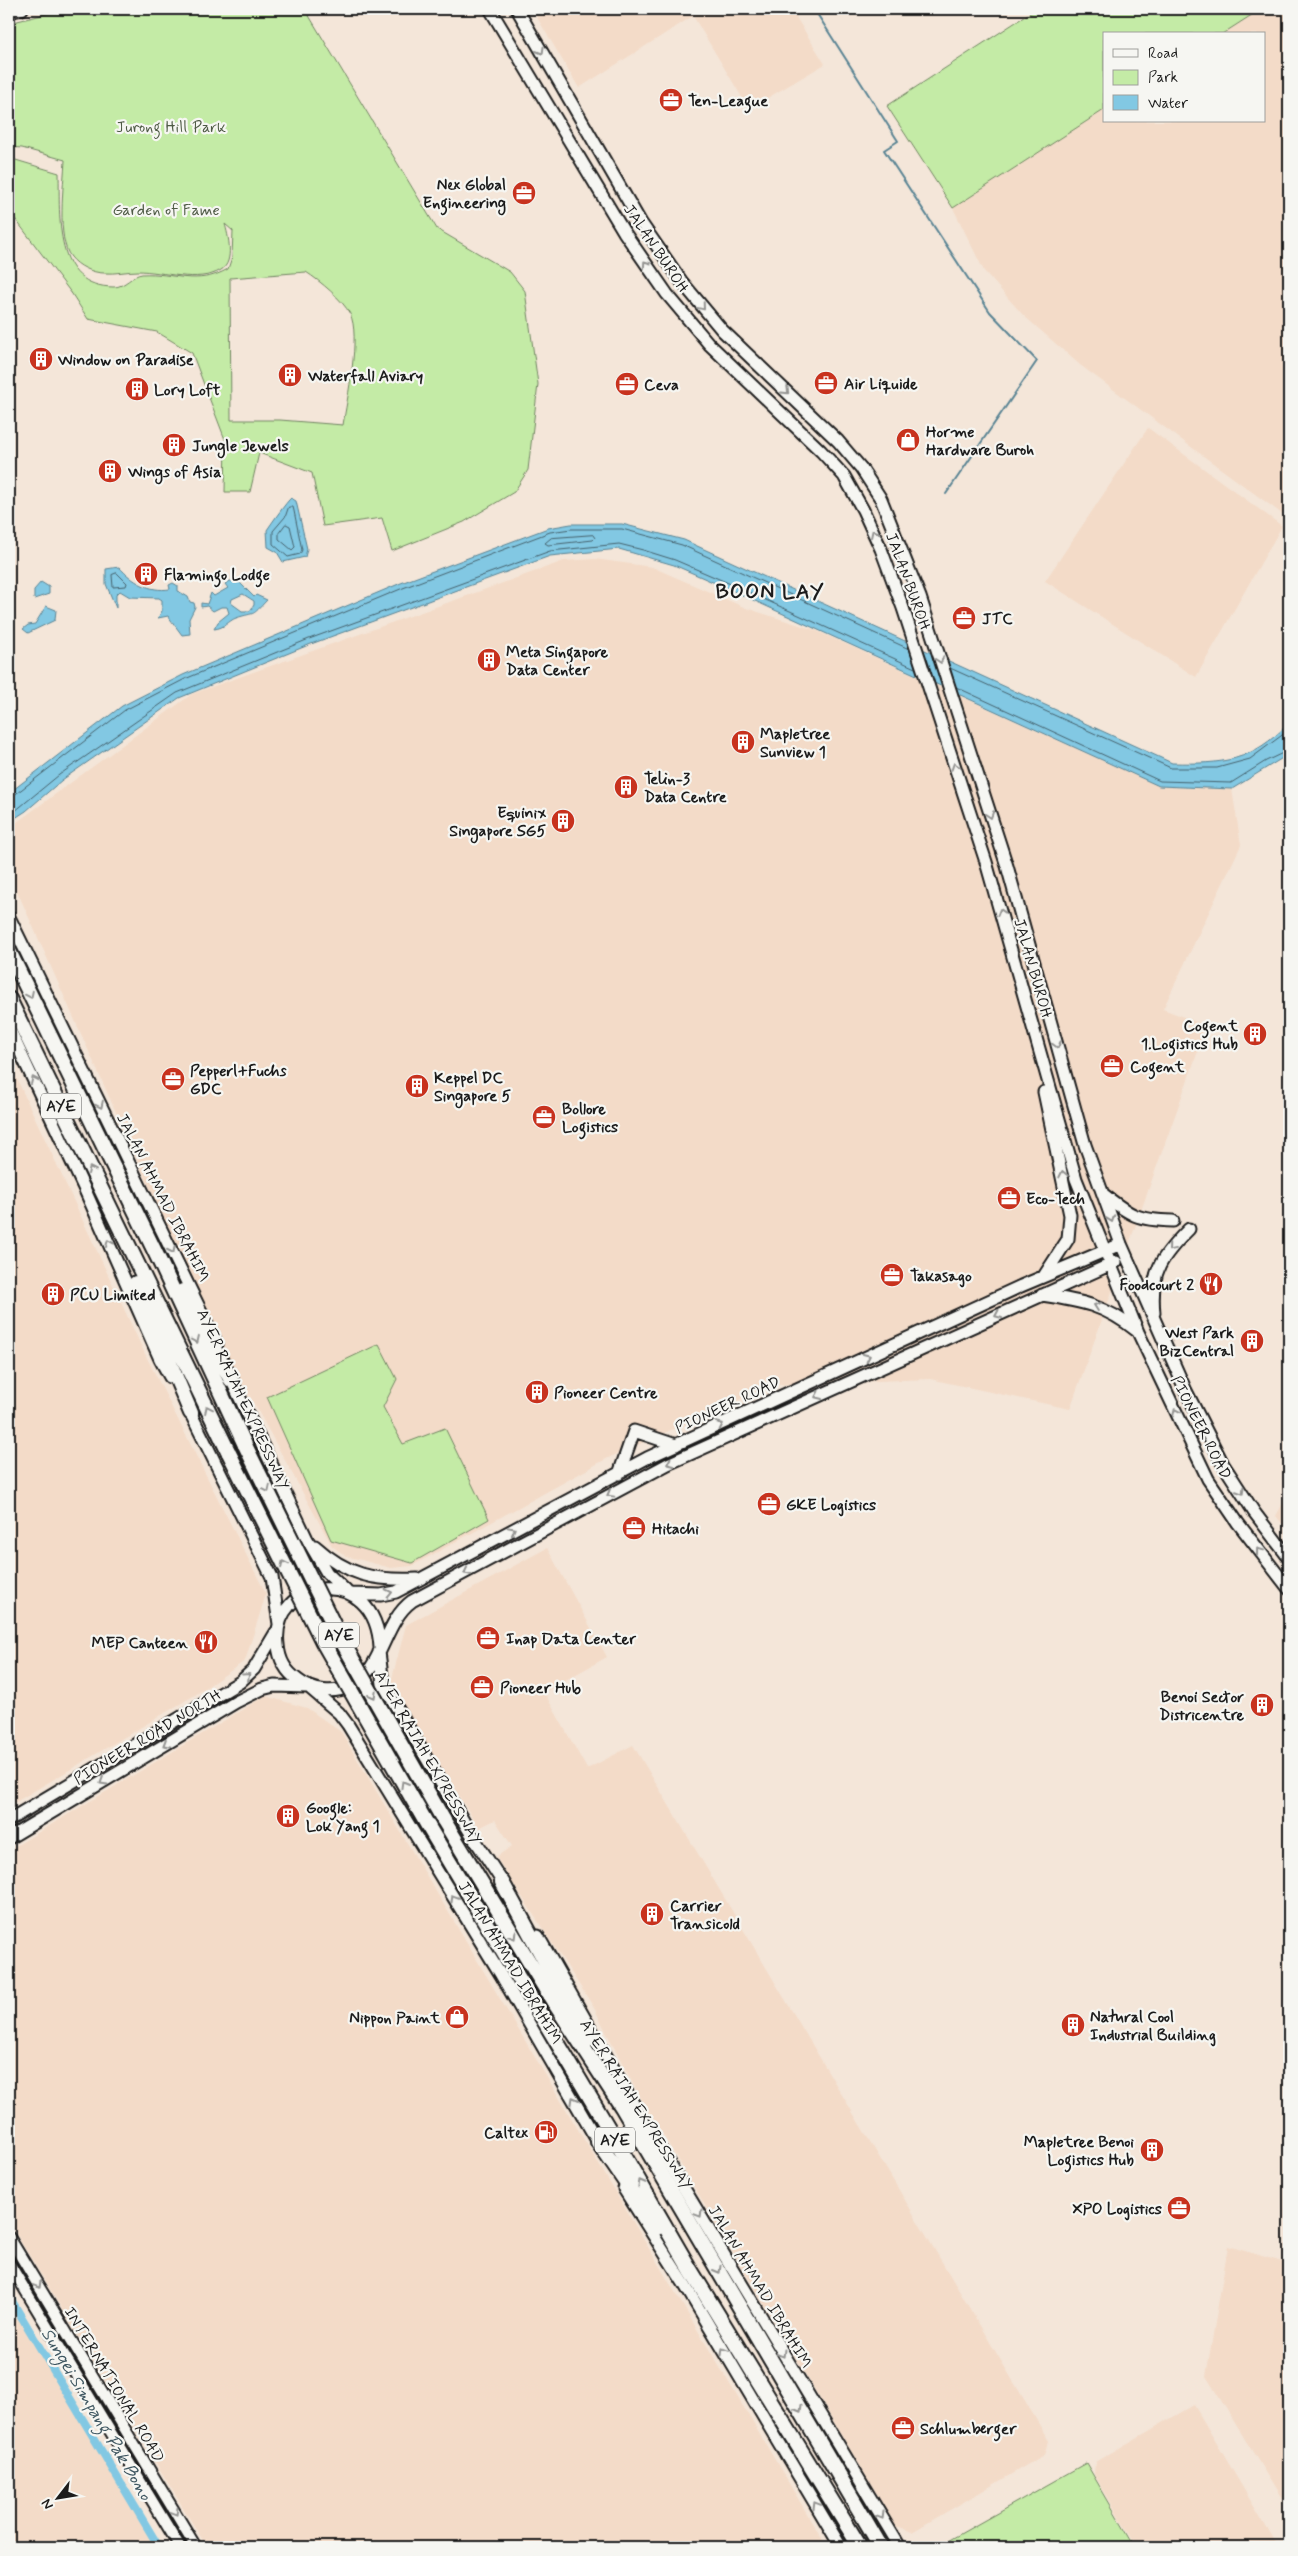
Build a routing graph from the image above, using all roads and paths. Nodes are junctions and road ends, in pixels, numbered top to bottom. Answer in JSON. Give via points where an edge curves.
{"nodes":[{"id":1,"x":22,"y":9,"type":"edge"},
{"id":2,"x":490,"y":9,"type":"edge"},
{"id":3,"x":517,"y":9,"type":"edge"},
{"id":4,"x":9,"y":12,"type":"edge"},
{"id":5,"x":9,"y":917,"type":"edge"},
{"id":6,"x":9,"y":951,"type":"edge"},
{"id":7,"x":9,"y":998,"type":"edge"},
{"id":8,"x":1034,"y":1026,"type":"junction"},
{"id":9,"x":9,"y":1028,"type":"edge"},
{"id":10,"x":1102,"y":1193,"type":"junction"},
{"id":11,"x":112,"y":1214,"type":"junction"},
{"id":12,"x":1173,"y":1220,"type":"dead end"},
{"id":13,"x":1189,"y":1229,"type":"dead end"},
{"id":14,"x":1121,"y":1244,"type":"junction"},
{"id":15,"x":1105,"y":1251,"type":"junction"},
{"id":16,"x":1126,"y":1258,"type":"junction"},
{"id":17,"x":161,"y":1264,"type":"junction"},
{"id":18,"x":1111,"y":1264,"type":"junction"},
{"id":19,"x":1044,"y":1276,"type":"junction"},
{"id":20,"x":1042,"y":1295,"type":"junction"},
{"id":21,"x":1156,"y":1323,"type":"junction"},
{"id":22,"x":1138,"y":1332,"type":"junction"},
{"id":23,"x":231,"y":1380,"type":"junction"},
{"id":24,"x":191,"y":1413,"type":"junction"},
{"id":25,"x":676,"y":1446,"type":"junction"},
{"id":26,"x":619,"y":1474,"type":"junction"},
{"id":27,"x":308,"y":1539,"type":"junction"},
{"id":28,"x":1289,"y":1558,"type":"edge"},
{"id":29,"x":423,"y":1578,"type":"junction"},
{"id":30,"x":1289,"y":1589,"type":"edge"},
{"id":31,"x":350,"y":1594,"type":"junction"},
{"id":32,"x":279,"y":1627,"type":"junction"},
{"id":33,"x":379,"y":1649,"type":"junction"},
{"id":34,"x":309,"y":1687,"type":"junction"},
{"id":35,"x":9,"y":1820,"type":"edge"},
{"id":36,"x":9,"y":1838,"type":"edge"},
{"id":37,"x":502,"y":1882,"type":"junction"},
{"id":38,"x":622,"y":2107,"type":"junction"},
{"id":39,"x":598,"y":2142,"type":"junction"},
{"id":40,"x":9,"y":2237,"type":"edge"},
{"id":41,"x":9,"y":2263,"type":"edge"},
{"id":42,"x":691,"y":2271,"type":"junction"},
{"id":43,"x":180,"y":2547,"type":"edge"},
{"id":44,"x":196,"y":2547,"type":"edge"},
{"id":45,"x":841,"y":2547,"type":"edge"},
{"id":46,"x":860,"y":2547,"type":"edge"},
{"id":47,"x":881,"y":2547,"type":"edge"},
{"id":48,"x":900,"y":2547,"type":"edge"}],
"edges":[{"from":1,"to":4,"type":"main road"},
{"from":8,"to":2,"type":"main road","name":"JALAN BUROH","one_way":true,"via":[[932,693],[881,549],[863,510],[844,476],[709,344],[667,294],[624,232]]},
{"from":3,"to":10,"type":"main road","name":"JALAN BUROH","one_way":true,"via":[[641,223],[682,282],[722,330],[838,441],[881,499],[920,597],[1007,866],[1085,1145]]},
{"from":5,"to":23,"type":"main road","name":"JALAN AHMAD IBRAHIM","one_way":true,"via":[[212,1330]]},
{"from":6,"to":17,"type":"highway","name":"AYER RAJAH EXPRESSWAY","number":"AYE","one_way":true},
{"from":11,"to":7,"type":"highway","number":"AYE","one_way":true},
{"from":8,"to":15,"type":"main road","name":"JALAN BUROH","via":[[1076,1180]]},
{"from":19,"to":8,"type":"main road","one_way":true,"via":[[1068,1239],[1070,1215]]},
{"from":24,"to":9,"type":"main road","one_way":true,"via":[[160,1359]]},
{"from":10,"to":12,"type":"main road","via":[[1141,1219]]},
{"from":10,"to":14,"type":"main road","name":"JALAN BUROH","one_way":true},
{"from":11,"to":24,"type":"highway","via":[[126,1259]]},
{"from":42,"to":11,"type":"highway","number":"AYE","one_way":true,"bridge":true,"via":[[322,1642]]},
{"from":13,"to":21,"type":"main road","one_way":true,"via":[[1156,1270],[1152,1292]]},
{"from":14,"to":15,"type":"main road","name":"PIONEER ROAD"},
{"from":14,"to":16,"type":"main road","name":"JALAN BUROH"},
{"from":15,"to":18,"type":"main road","name":"JALAN BUROH"},
{"from":15,"to":19,"type":"main road","name":"PIONEER ROAD"},
{"from":16,"to":18,"type":"main road","name":"PIONEER ROAD"},
{"from":16,"to":21,"type":"main road","name":"PIONEER ROAD"},
{"from":17,"to":23,"type":"highway","via":[[172,1274]]},
{"from":17,"to":38,"type":"highway","name":"AYER RAJAH EXPRESSWAY","number":"AYE","one_way":true,"bridge":true,"via":[[338,1634],[443,1819],[548,1994]]},
{"from":18,"to":20,"type":"main road","name":"PIONEER ROAD"},
{"from":18,"to":22,"type":"main road","name":"PIONEER ROAD"},
{"from":25,"to":19,"type":"main road","name":"PIONEER ROAD","one_way":true},
{"from":22,"to":20,"type":"main road","one_way":true,"via":[[1112,1312],[1096,1305]]},
{"from":20,"to":33,"type":"main road","name":"PIONEER ROAD","one_way":true,"via":[[642,1477],[412,1601],[398,1615]]},
{"from":21,"to":28,"type":"main road","name":"PIONEER ROAD","one_way":true,"via":[[1186,1391],[1224,1464],[1254,1512]]},
{"from":30,"to":22,"type":"main road","name":"PIONEER ROAD","one_way":true,"via":[[1208,1479]]},
{"from":23,"to":27,"type":"main road","name":"JALAN AHMAD IBRAHIM"},
{"from":24,"to":32,"type":"main road","via":[[272,1577]]},
{"from":25,"to":26,"type":"main road","name":"PIONEER ROAD"},
{"from":25,"to":26,"type":"main road","via":[[634,1431]]},
{"from":29,"to":26,"type":"main road","name":"PIONEER ROAD","one_way":true},
{"from":27,"to":29,"type":"main road","via":[[339,1566],[355,1572],[392,1580]]},
{"from":27,"to":31,"type":"main road","name":"JALAN AHMAD IBRAHIM","via":[[327,1573]]},
{"from":31,"to":29,"type":"main road","name":"PIONEER ROAD","one_way":true,"via":[[396,1592]]},
{"from":31,"to":32,"type":"main road","via":[[328,1588],[306,1593],[289,1607]]},
{"from":31,"to":33,"type":"main road","via":[[368,1607],[374,1617]]},
{"from":32,"to":34,"type":"main road","via":[[278,1651],[283,1663],[289,1673]]},
{"from":35,"to":32,"type":"main road","name":"PIONEER ROAD NORTH","one_way":true,"via":[[240,1682],[254,1669]]},
{"from":33,"to":34,"type":"main road","via":[[369,1671],[352,1685],[331,1691]]},
{"from":33,"to":37,"type":"main road","name":"JALAN AHMAD IBRAHIM","via":[[383,1684]]},
{"from":34,"to":36,"type":"main road","name":"PIONEER ROAD NORTH","one_way":true,"via":[[274,1686],[236,1702]]},
{"from":39,"to":34,"type":"main road","name":"JALAN AHMAD IBRAHIM","one_way":true,"via":[[348,1725]]},
{"from":37,"to":38,"type":"highway"},
{"from":37,"to":48,"type":"main road","name":"JALAN AHMAD IBRAHIM","one_way":true,"via":[[548,1952],[638,2112]]},
{"from":38,"to":47,"type":"highway","name":"AYER RAJAH EXPRESSWAY","number":"AYE","one_way":true},
{"from":39,"to":42,"type":"highway","via":[[674,2254]]},
{"from":45,"to":39,"type":"main road","name":"JALAN AHMAD IBRAHIM","one_way":true,"via":[[683,2282],[628,2198]]},
{"from":40,"to":44,"type":"main road","name":"INTERNATIONAL ROAD","one_way":true},
{"from":41,"to":43,"type":"main road","name":"INTERNATIONAL ROAD"},
{"from":42,"to":46,"type":"highway","number":"AYE"}]}
